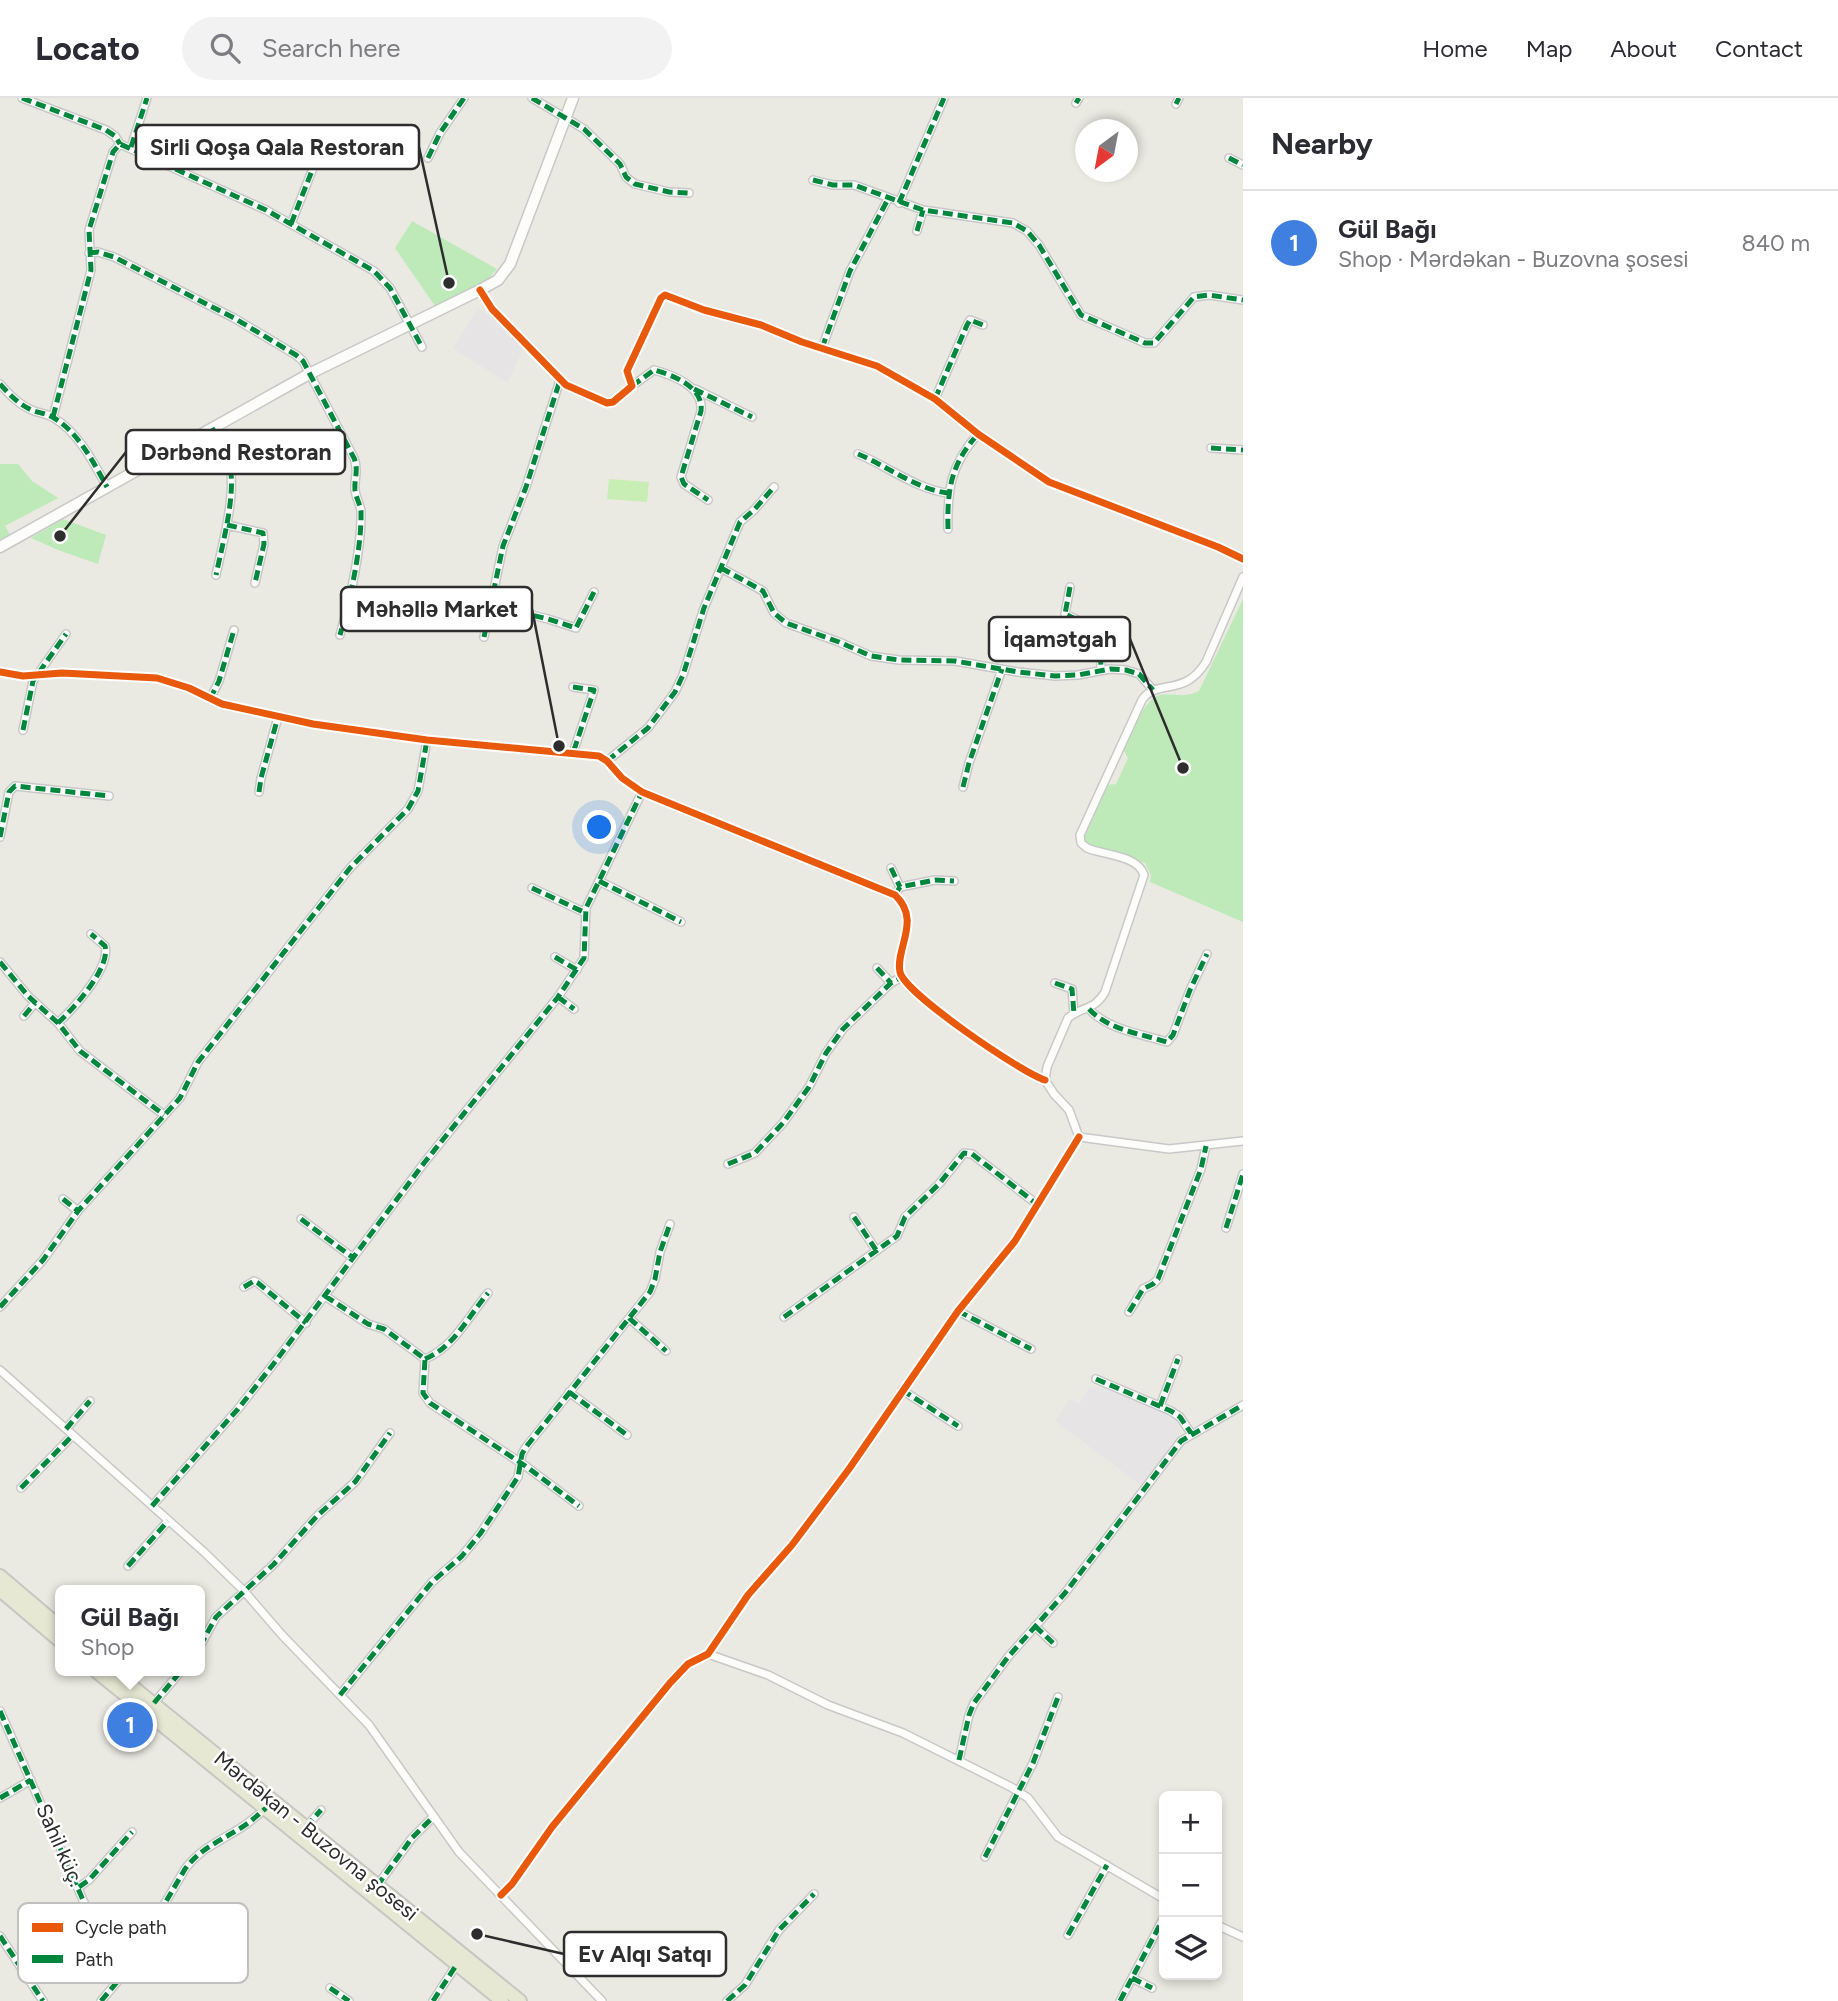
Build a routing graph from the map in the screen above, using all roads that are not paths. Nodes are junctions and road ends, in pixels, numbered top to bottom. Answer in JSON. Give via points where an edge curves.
{"nodes":[{"id":1,"x":22,"y":98,"type":"edge"},
{"id":2,"x":147,"y":98,"type":"edge"},
{"id":3,"x":464,"y":98,"type":"edge"},
{"id":4,"x":532,"y":98,"type":"edge"},
{"id":5,"x":573,"y":98,"type":"edge"},
{"id":6,"x":944,"y":98,"type":"edge"},
{"id":7,"x":43,"y":101,"type":"edge"},
{"id":8,"x":565,"y":118,"type":"junction"},
{"id":9,"x":120,"y":144,"type":"junction"},
{"id":10,"x":131,"y":147,"type":"junction"},
{"id":11,"x":428,"y":158,"type":"dead end"},
{"id":12,"x":1229,"y":158,"type":"dead end"},
{"id":13,"x":315,"y":163,"type":"dead end"},
{"id":14,"x":1243,"y":165,"type":"edge"},
{"id":15,"x":813,"y":180,"type":"dead end"},
{"id":16,"x":689,"y":193,"type":"dead end"},
{"id":17,"x":888,"y":199,"type":"junction"},
{"id":18,"x":899,"y":203,"type":"junction"},
{"id":19,"x":923,"y":210,"type":"junction"},
{"id":20,"x":291,"y":224,"type":"junction"},
{"id":21,"x":917,"y":231,"type":"dead end"},
{"id":22,"x":89,"y":253,"type":"junction"},
{"id":23,"x":480,"y":290,"type":"junction"},
{"id":24,"x":1243,"y":300,"type":"edge"},
{"id":25,"x":411,"y":323,"type":"junction"},
{"id":26,"x":983,"y":325,"type":"dead end"},
{"id":27,"x":422,"y":346,"type":"dead end"},
{"id":28,"x":822,"y":348,"type":"junction"},
{"id":29,"x":309,"y":374,"type":"junction"},
{"id":30,"x":560,"y":380,"type":"junction"},
{"id":31,"x":0,"y":384,"type":"edge"},
{"id":32,"x":632,"y":386,"type":"junction"},
{"id":33,"x":694,"y":389,"type":"junction"},
{"id":34,"x":935,"y":399,"type":"junction"},
{"id":35,"x":53,"y":417,"type":"junction"},
{"id":36,"x":752,"y":417,"type":"dead end"},
{"id":37,"x":212,"y":428,"type":"junction"},
{"id":38,"x":978,"y":434,"type":"junction"},
{"id":39,"x":1211,"y":448,"type":"dead end"},
{"id":40,"x":1243,"y":450,"type":"edge"},
{"id":41,"x":858,"y":454,"type":"dead end"},
{"id":42,"x":107,"y":486,"type":"junction"},
{"id":43,"x":774,"y":487,"type":"dead end"},
{"id":44,"x":948,"y":494,"type":"junction"},
{"id":45,"x":708,"y":500,"type":"dead end"},
{"id":46,"x":227,"y":525,"type":"junction"},
{"id":47,"x":948,"y":528,"type":"dead end"},
{"id":48,"x":0,"y":547,"type":"edge"},
{"id":49,"x":1243,"y":559,"type":"edge"},
{"id":50,"x":721,"y":568,"type":"junction"},
{"id":51,"x":216,"y":575,"type":"dead end"},
{"id":52,"x":1243,"y":577,"type":"edge"},
{"id":53,"x":255,"y":583,"type":"dead end"},
{"id":54,"x":1070,"y":587,"type":"dead end"},
{"id":55,"x":594,"y":592,"type":"dead end"},
{"id":56,"x":490,"y":605,"type":"junction"},
{"id":57,"x":234,"y":630,"type":"dead end"},
{"id":58,"x":66,"y":634,"type":"dead end"},
{"id":59,"x":340,"y":635,"type":"dead end"},
{"id":60,"x":484,"y":637,"type":"dead end"},
{"id":61,"x":1002,"y":669,"type":"junction"},
{"id":62,"x":1101,"y":670,"type":"junction"},
{"id":63,"x":0,"y":672,"type":"edge"},
{"id":64,"x":36,"y":675,"type":"junction"},
{"id":65,"x":573,"y":687,"type":"dead end"},
{"id":66,"x":1153,"y":690,"type":"junction"},
{"id":67,"x":210,"y":699,"type":"junction"},
{"id":68,"x":278,"y":717,"type":"junction"},
{"id":69,"x":23,"y":730,"type":"dead end"},
{"id":70,"x":426,"y":740,"type":"junction"},
{"id":71,"x":573,"y":753,"type":"junction"},
{"id":72,"x":607,"y":761,"type":"junction"},
{"id":73,"x":964,"y":787,"type":"dead end"},
{"id":74,"x":259,"y":792,"type":"dead end"},
{"id":75,"x":642,"y":792,"type":"junction"},
{"id":76,"x":109,"y":796,"type":"dead end"},
{"id":77,"x":0,"y":837,"type":"edge"},
{"id":78,"x":891,"y":868,"type":"dead end"},
{"id":79,"x":599,"y":881,"type":"junction"},
{"id":80,"x":954,"y":881,"type":"dead end"},
{"id":81,"x":900,"y":887,"type":"junction"},
{"id":82,"x":532,"y":888,"type":"dead end"},
{"id":83,"x":895,"y":895,"type":"junction"},
{"id":84,"x":586,"y":913,"type":"junction"},
{"id":85,"x":681,"y":922,"type":"dead end"},
{"id":86,"x":91,"y":934,"type":"dead end"},
{"id":87,"x":1207,"y":954,"type":"dead end"},
{"id":88,"x":555,"y":957,"type":"dead end"},
{"id":89,"x":0,"y":962,"type":"edge"},
{"id":90,"x":877,"y":968,"type":"dead end"},
{"id":91,"x":577,"y":970,"type":"junction"},
{"id":92,"x":902,"y":977,"type":"junction"},
{"id":93,"x":891,"y":983,"type":"junction"},
{"id":94,"x":1055,"y":983,"type":"dead end"},
{"id":95,"x":558,"y":997,"type":"junction"},
{"id":96,"x":35,"y":1003,"type":"junction"},
{"id":97,"x":574,"y":1009,"type":"dead end"},
{"id":98,"x":1089,"y":1009,"type":"junction"},
{"id":99,"x":1074,"y":1014,"type":"junction"},
{"id":100,"x":24,"y":1016,"type":"dead end"},
{"id":101,"x":58,"y":1023,"type":"junction"},
{"id":102,"x":1045,"y":1080,"type":"junction"},
{"id":103,"x":164,"y":1115,"type":"junction"},
{"id":104,"x":1079,"y":1137,"type":"junction"},
{"id":105,"x":1243,"y":1141,"type":"edge"},
{"id":106,"x":1206,"y":1146,"type":"junction"},
{"id":107,"x":729,"y":1164,"type":"dead end"},
{"id":108,"x":1243,"y":1174,"type":"edge"},
{"id":109,"x":63,"y":1199,"type":"dead end"},
{"id":110,"x":1038,"y":1205,"type":"junction"},
{"id":111,"x":78,"y":1211,"type":"junction"},
{"id":112,"x":854,"y":1217,"type":"dead end"},
{"id":113,"x":301,"y":1219,"type":"dead end"},
{"id":114,"x":670,"y":1224,"type":"dead end"},
{"id":115,"x":1226,"y":1228,"type":"dead end"},
{"id":116,"x":876,"y":1250,"type":"junction"},
{"id":117,"x":352,"y":1257,"type":"junction"},
{"id":118,"x":244,"y":1287,"type":"dead end"},
{"id":119,"x":488,"y":1293,"type":"dead end"},
{"id":120,"x":325,"y":1296,"type":"junction"},
{"id":121,"x":0,"y":1307,"type":"edge"},
{"id":122,"x":958,"y":1311,"type":"junction"},
{"id":123,"x":1129,"y":1312,"type":"dead end"},
{"id":124,"x":784,"y":1317,"type":"dead end"},
{"id":125,"x":629,"y":1318,"type":"junction"},
{"id":126,"x":306,"y":1322,"type":"junction"},
{"id":127,"x":1031,"y":1349,"type":"dead end"},
{"id":128,"x":666,"y":1351,"type":"dead end"},
{"id":129,"x":425,"y":1359,"type":"junction"},
{"id":130,"x":1178,"y":1359,"type":"dead end"},
{"id":131,"x":0,"y":1370,"type":"edge"},
{"id":132,"x":1096,"y":1379,"type":"dead end"},
{"id":133,"x":902,"y":1390,"type":"junction"},
{"id":134,"x":569,"y":1392,"type":"junction"},
{"id":135,"x":90,"y":1401,"type":"dead end"},
{"id":136,"x":1243,"y":1405,"type":"edge"},
{"id":137,"x":1160,"y":1406,"type":"junction"},
{"id":138,"x":958,"y":1426,"type":"dead end"},
{"id":139,"x":70,"y":1432,"type":"junction"},
{"id":140,"x":390,"y":1433,"type":"dead end"},
{"id":141,"x":1191,"y":1433,"type":"junction"},
{"id":142,"x":627,"y":1435,"type":"dead end"},
{"id":143,"x":520,"y":1463,"type":"junction"},
{"id":144,"x":21,"y":1488,"type":"dead end"},
{"id":145,"x":152,"y":1506,"type":"junction"},
{"id":146,"x":579,"y":1506,"type":"dead end"},
{"id":147,"x":168,"y":1521,"type":"junction"},
{"id":148,"x":128,"y":1566,"type":"dead end"},
{"id":149,"x":0,"y":1576,"type":"edge"},
{"id":150,"x":0,"y":1590,"type":"edge"},
{"id":151,"x":244,"y":1591,"type":"junction"},
{"id":152,"x":55,"y":1623,"type":"edge"},
{"id":153,"x":1035,"y":1626,"type":"junction"},
{"id":154,"x":205,"y":1637,"type":"edge"},
{"id":155,"x":55,"y":1638,"type":"edge"},
{"id":156,"x":1053,"y":1643,"type":"dead end"},
{"id":157,"x":708,"y":1654,"type":"junction"},
{"id":158,"x":102,"y":1676,"type":"edge"},
{"id":159,"x":119,"y":1676,"type":"edge"},
{"id":160,"x":177,"y":1676,"type":"edge"},
{"id":161,"x":340,"y":1695,"type":"junction"},
{"id":162,"x":1058,"y":1697,"type":"dead end"},
{"id":163,"x":154,"y":1703,"type":"junction"},
{"id":164,"x":0,"y":1711,"type":"edge"},
{"id":165,"x":959,"y":1760,"type":"junction"},
{"id":166,"x":31,"y":1780,"type":"junction"},
{"id":167,"x":1020,"y":1792,"type":"junction"},
{"id":168,"x":0,"y":1798,"type":"edge"},
{"id":169,"x":266,"y":1808,"type":"junction"},
{"id":170,"x":321,"y":1810,"type":"dead end"},
{"id":171,"x":433,"y":1817,"type":"junction"},
{"id":172,"x":306,"y":1827,"type":"junction"},
{"id":173,"x":132,"y":1832,"type":"dead end"},
{"id":174,"x":985,"y":1857,"type":"dead end"},
{"id":175,"x":1107,"y":1865,"type":"junction"},
{"id":176,"x":377,"y":1886,"type":"junction"},
{"id":177,"x":79,"y":1887,"type":"junction"},
{"id":178,"x":814,"y":1894,"type":"dead end"},
{"id":179,"x":501,"y":1895,"type":"junction"},
{"id":180,"x":1159,"y":1896,"type":"edge"},
{"id":181,"x":86,"y":1903,"type":"edge"},
{"id":182,"x":165,"y":1903,"type":"edge"},
{"id":183,"x":1159,"y":1927,"type":"edge"},
{"id":184,"x":1222,"y":1927,"type":"edge"},
{"id":185,"x":1068,"y":1935,"type":"dead end"},
{"id":186,"x":0,"y":1936,"type":"edge"},
{"id":187,"x":1243,"y":1937,"type":"edge"},
{"id":188,"x":18,"y":1963,"type":"edge"},
{"id":189,"x":457,"y":1964,"type":"junction"},
{"id":190,"x":1132,"y":1978,"type":"junction"},
{"id":191,"x":31,"y":1983,"type":"edge"},
{"id":192,"x":116,"y":1983,"type":"edge"},
{"id":193,"x":330,"y":1988,"type":"dead end"},
{"id":194,"x":1152,"y":1988,"type":"dead end"},
{"id":195,"x":43,"y":2001,"type":"edge"},
{"id":196,"x":101,"y":2001,"type":"edge"},
{"id":197,"x":349,"y":2001,"type":"edge"},
{"id":198,"x":433,"y":2001,"type":"edge"},
{"id":199,"x":502,"y":2001,"type":"edge"},
{"id":200,"x":520,"y":2001,"type":"edge"},
{"id":201,"x":602,"y":2001,"type":"edge"},
{"id":202,"x":727,"y":2001,"type":"edge"},
{"id":203,"x":1120,"y":2001,"type":"edge"}],
"edges":[{"from":1,"to":7,"type":"street"},
{"from":2,"to":10,"type":"street"},
{"from":3,"to":11,"type":"street"},
{"from":4,"to":8,"type":"street"},
{"from":5,"to":8,"type":"street"},
{"from":6,"to":18,"type":"street"},
{"from":7,"to":9,"type":"street","via":[[106,130]]},
{"from":8,"to":16,"type":"street","via":[[597,141],[635,184]]},
{"from":8,"to":23,"type":"street","via":[[510,264],[498,280]]},
{"from":9,"to":10,"type":"street"},
{"from":9,"to":22,"type":"street","via":[[113,152],[89,230]]},
{"from":10,"to":20,"type":"street"},
{"from":12,"to":14,"type":"street"},
{"from":13,"to":20,"type":"street"},
{"from":15,"to":17,"type":"street","via":[[854,186]]},
{"from":17,"to":18,"type":"street"},
{"from":17,"to":28,"type":"street","via":[[850,271]]},
{"from":18,"to":19,"type":"street"},
{"from":19,"to":21,"type":"street"},
{"from":19,"to":24,"type":"street","via":[[1019,227],[1039,245],[1081,315],[1145,343],[1154,343],[1194,298],[1209,295]]},
{"from":20,"to":25,"type":"street","via":[[374,271]]},
{"from":22,"to":29,"type":"street","via":[[114,257],[234,318],[296,355]]},
{"from":22,"to":35,"type":"street","via":[[91,271]]},
{"from":23,"to":25,"type":"street"},
{"from":23,"to":30,"type":"street","via":[[492,309]]},
{"from":25,"to":27,"type":"street"},
{"from":25,"to":29,"type":"street"},
{"from":26,"to":34,"type":"street","via":[[970,320]]},
{"from":28,"to":32,"type":"street","via":[[665,295],[628,371]]},
{"from":28,"to":34,"type":"street","via":[[877,366]]},
{"from":29,"to":37,"type":"street"},
{"from":29,"to":59,"type":"street","via":[[358,472],[355,491],[360,523]]},
{"from":30,"to":32,"type":"street","via":[[607,403]]},
{"from":30,"to":56,"type":"street","via":[[503,546]]},
{"from":31,"to":35,"type":"street","via":[[26,407]]},
{"from":32,"to":33,"type":"street","via":[[654,370]]},
{"from":33,"to":36,"type":"street"},
{"from":33,"to":45,"type":"street","via":[[701,411],[681,477]]},
{"from":34,"to":38,"type":"street"},
{"from":35,"to":42,"type":"street","via":[[88,454]]},
{"from":37,"to":42,"type":"street"},
{"from":37,"to":46,"type":"street","via":[[232,475]]},
{"from":38,"to":44,"type":"street","via":[[959,459]]},
{"from":38,"to":49,"type":"street","via":[[1059,487]]},
{"from":39,"to":40,"type":"street"},
{"from":41,"to":44,"type":"street"},
{"from":42,"to":48,"type":"street"},
{"from":43,"to":50,"type":"street","via":[[740,522]]},
{"from":44,"to":47,"type":"street"},
{"from":46,"to":51,"type":"street"},
{"from":46,"to":53,"type":"street","via":[[263,533]]},
{"from":50,"to":61,"type":"street","via":[[763,592],[774,613],[786,623],[863,653]]},
{"from":50,"to":72,"type":"street","via":[[675,692],[648,728]]},
{"from":52,"to":66,"type":"street","via":[[1202,669],[1179,686]]},
{"from":54,"to":62,"type":"street","via":[[1064,610],[1100,631]]},
{"from":55,"to":56,"type":"street","via":[[576,628]]},
{"from":56,"to":60,"type":"street"},
{"from":57,"to":67,"type":"street"},
{"from":58,"to":64,"type":"street"},
{"from":61,"to":62,"type":"street","via":[[1068,677]]},
{"from":61,"to":73,"type":"street"},
{"from":62,"to":66,"type":"street","via":[[1133,671]]},
{"from":63,"to":64,"type":"street"},
{"from":64,"to":67,"type":"street","via":[[145,677],[178,684]]},
{"from":64,"to":69,"type":"street"},
{"from":65,"to":71,"type":"street","via":[[594,690]]},
{"from":66,"to":98,"type":"street","via":[[1134,715],[1080,835],[1087,848],[1132,862],[1141,867],[1143,875],[1105,992]]},
{"from":67,"to":68,"type":"street"},
{"from":68,"to":70,"type":"street"},
{"from":68,"to":74,"type":"street"},
{"from":70,"to":71,"type":"street"},
{"from":70,"to":103,"type":"street","via":[[418,791],[408,809],[350,868],[198,1062],[183,1094]]},
{"from":71,"to":72,"type":"street"},
{"from":72,"to":75,"type":"street"},
{"from":75,"to":79,"type":"street"},
{"from":75,"to":83,"type":"street"},
{"from":76,"to":77,"type":"street","via":[[15,786],[9,792]]},
{"from":78,"to":81,"type":"street"},
{"from":79,"to":84,"type":"street"},
{"from":79,"to":85,"type":"street"},
{"from":80,"to":81,"type":"street"},
{"from":81,"to":83,"type":"street"},
{"from":82,"to":84,"type":"street"},
{"from":83,"to":92,"type":"street","via":[[904,908],[907,927]]},
{"from":84,"to":91,"type":"street","via":[[585,952]]},
{"from":86,"to":101,"type":"street","via":[[105,946],[105,958],[88,989]]},
{"from":87,"to":98,"type":"street","via":[[1167,1042],[1118,1027]]},
{"from":88,"to":91,"type":"street"},
{"from":89,"to":96,"type":"street"},
{"from":90,"to":93,"type":"street"},
{"from":91,"to":95,"type":"street"},
{"from":92,"to":93,"type":"street"},
{"from":92,"to":102,"type":"street","via":[[957,1025],[1021,1070]]},
{"from":93,"to":107,"type":"street","via":[[838,1034],[783,1123],[755,1153]]},
{"from":94,"to":99,"type":"street","via":[[1072,989]]},
{"from":95,"to":97,"type":"street"},
{"from":95,"to":117,"type":"street"},
{"from":96,"to":100,"type":"street"},
{"from":96,"to":101,"type":"street"},
{"from":98,"to":99,"type":"street"},
{"from":99,"to":102,"type":"street","via":[[1062,1029]]},
{"from":101,"to":103,"type":"street","via":[[80,1051]]},
{"from":102,"to":104,"type":"street","via":[[1069,1110]]},
{"from":103,"to":111,"type":"street"},
{"from":104,"to":106,"type":"street","via":[[1156,1149]]},
{"from":104,"to":110,"type":"street"},
{"from":105,"to":106,"type":"street"},
{"from":106,"to":123,"type":"street","via":[[1158,1279],[1138,1295]]},
{"from":108,"to":115,"type":"street"},
{"from":109,"to":111,"type":"street"},
{"from":110,"to":116,"type":"street","via":[[972,1154],[964,1153],[905,1217],[897,1236]]},
{"from":110,"to":122,"type":"street","via":[[1005,1255]]},
{"from":111,"to":121,"type":"street","via":[[43,1260]]},
{"from":112,"to":116,"type":"street"},
{"from":113,"to":117,"type":"street"},
{"from":114,"to":125,"type":"street","via":[[653,1286]]},
{"from":116,"to":124,"type":"street"},
{"from":117,"to":120,"type":"street"},
{"from":118,"to":126,"type":"street","via":[[254,1281]]},
{"from":119,"to":129,"type":"street","via":[[449,1344]]},
{"from":120,"to":126,"type":"street"},
{"from":120,"to":129,"type":"street","via":[[384,1329]]},
{"from":122,"to":127,"type":"street"},
{"from":122,"to":133,"type":"street"},
{"from":125,"to":128,"type":"street"},
{"from":125,"to":134,"type":"street"},
{"from":126,"to":145,"type":"street","via":[[238,1409]]},
{"from":129,"to":143,"type":"street","via":[[423,1393],[430,1403]]},
{"from":130,"to":137,"type":"street"},
{"from":131,"to":139,"type":"street"},
{"from":132,"to":137,"type":"street"},
{"from":133,"to":138,"type":"street"},
{"from":133,"to":157,"type":"street","via":[[841,1480],[748,1595]]},
{"from":134,"to":142,"type":"street"},
{"from":134,"to":143,"type":"street","via":[[526,1447]]},
{"from":135,"to":139,"type":"street"},
{"from":136,"to":141,"type":"street"},
{"from":137,"to":141,"type":"street","via":[[1180,1417]]},
{"from":139,"to":144,"type":"street"},
{"from":139,"to":145,"type":"street"},
{"from":140,"to":151,"type":"street","via":[[355,1482]]},
{"from":141,"to":153,"type":"street"},
{"from":143,"to":146,"type":"street"},
{"from":143,"to":161,"type":"street","via":[[518,1477],[475,1540],[432,1582]]},
{"from":145,"to":147,"type":"street"},
{"from":147,"to":148,"type":"street"},
{"from":147,"to":151,"type":"street"},
{"from":149,"to":152,"type":"main road"},
{"from":150,"to":155,"type":"main road"},
{"from":151,"to":154,"type":"street","via":[[216,1617]]},
{"from":151,"to":161,"type":"street"},
{"from":153,"to":156,"type":"street"},
{"from":153,"to":165,"type":"street","via":[[974,1703]]},
{"from":157,"to":165,"type":"street","via":[[780,1680]]},
{"from":157,"to":179,"type":"street","via":[[688,1664],[670,1683]]},
{"from":158,"to":169,"type":"main road","name":"Mərdəkan - Buzovna şosesi"},
{"from":159,"to":163,"type":"main road","name":"Mərdəkan - Buzovna şosesi"},
{"from":160,"to":163,"type":"street"},
{"from":161,"to":171,"type":"street","via":[[377,1734]]},
{"from":162,"to":167,"type":"street"},
{"from":163,"to":172,"type":"main road","name":"Mərdəkan - Buzovna şosesi"},
{"from":164,"to":166,"type":"street","name":"Sahil küç."},
{"from":165,"to":167,"type":"street"},
{"from":166,"to":168,"type":"street"},
{"from":166,"to":177,"type":"street","name":"Sahil küç."},
{"from":167,"to":174,"type":"street"},
{"from":167,"to":175,"type":"street","via":[[1058,1837]]},
{"from":169,"to":182,"type":"street","via":[[196,1855]]},
{"from":169,"to":189,"type":"main road","name":"Mərdəkan - Buzovna şosesi"},
{"from":170,"to":172,"type":"street"},
{"from":171,"to":176,"type":"street"},
{"from":171,"to":179,"type":"street"},
{"from":172,"to":176,"type":"main road","name":"Mərdəkan - Buzovna şosesi"},
{"from":173,"to":177,"type":"street"},
{"from":175,"to":180,"type":"street"},
{"from":175,"to":185,"type":"street"},
{"from":176,"to":200,"type":"main road","name":"Mərdəkan - Buzovna şosesi"},
{"from":177,"to":181,"type":"street","name":"Sahil küç."},
{"from":178,"to":202,"type":"street","via":[[779,1930],[745,1986]]},
{"from":179,"to":201,"type":"street"},
{"from":183,"to":190,"type":"street"},
{"from":184,"to":187,"type":"street"},
{"from":186,"to":188,"type":"street"},
{"from":189,"to":198,"type":"street"},
{"from":189,"to":199,"type":"main road","name":"Mərdəkan - Buzovna şosesi"},
{"from":190,"to":194,"type":"street"},
{"from":190,"to":203,"type":"street"},
{"from":191,"to":195,"type":"street"},
{"from":192,"to":196,"type":"street"},
{"from":193,"to":197,"type":"street"}]}
